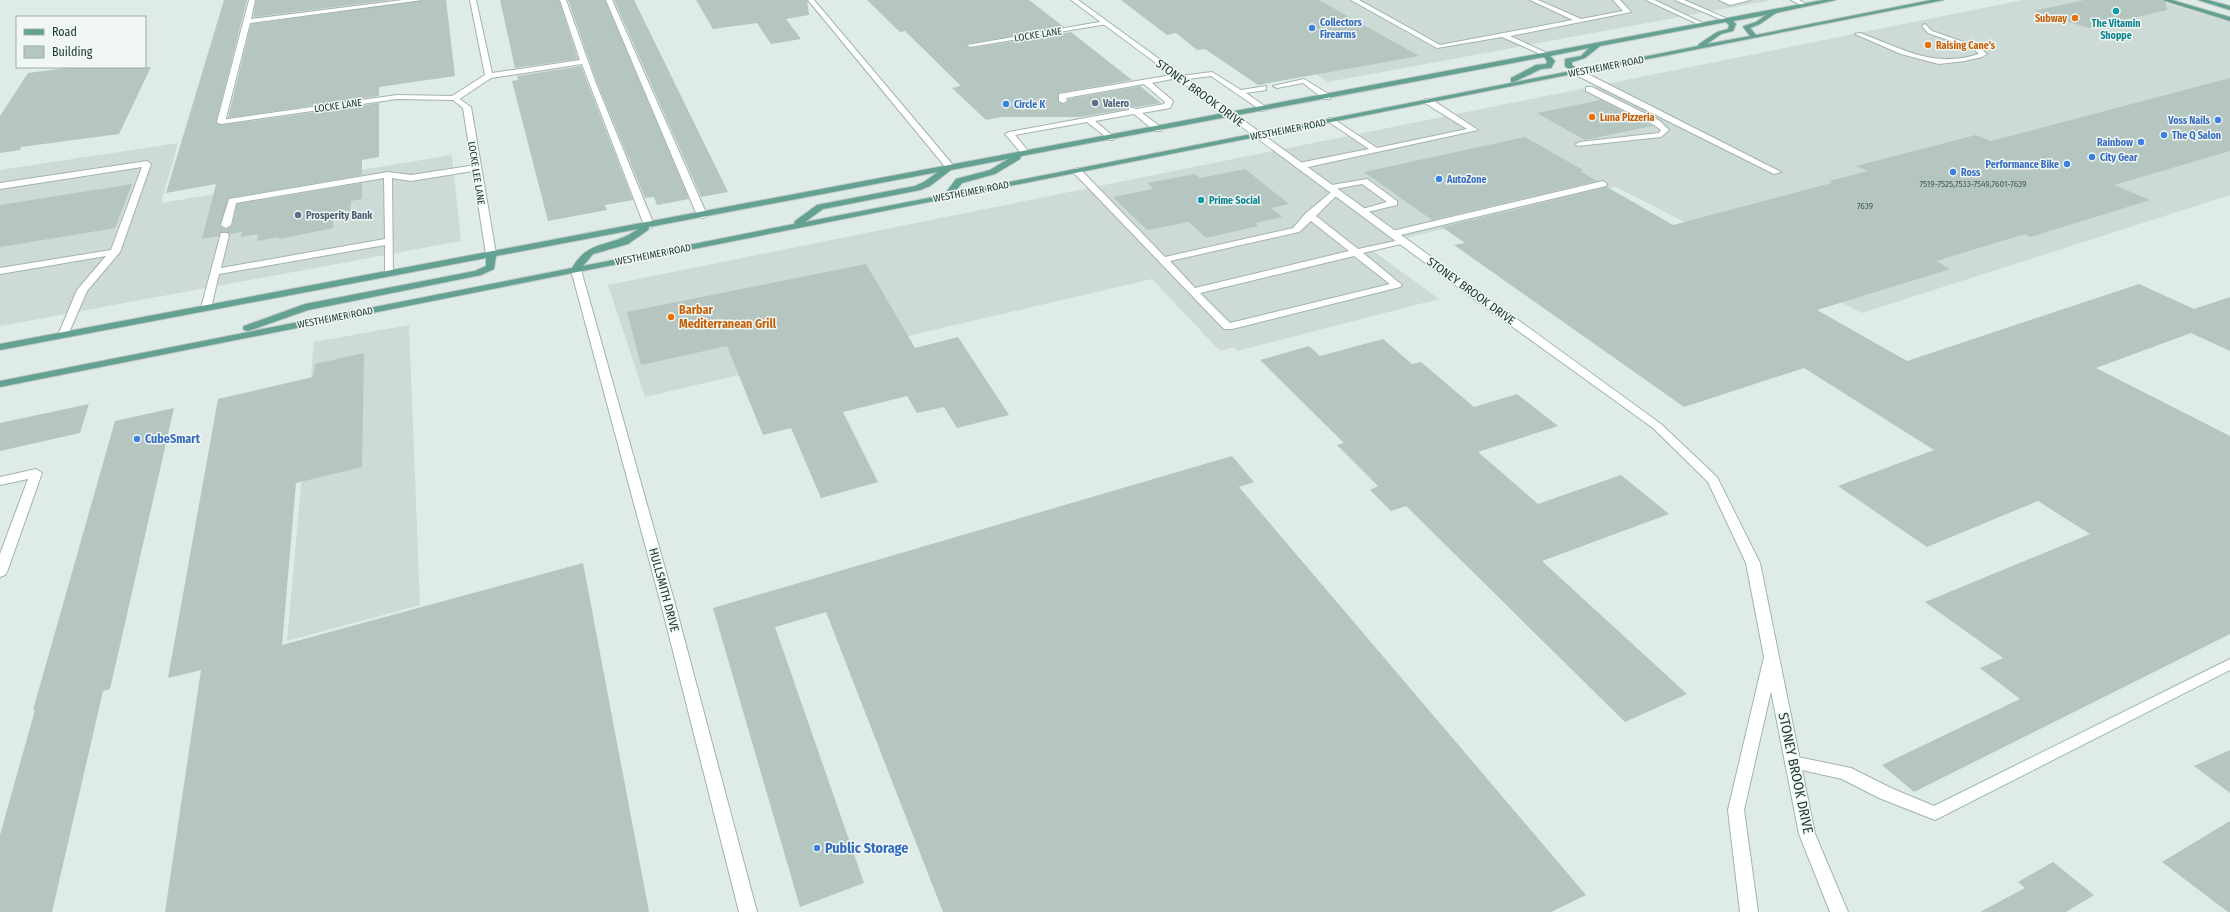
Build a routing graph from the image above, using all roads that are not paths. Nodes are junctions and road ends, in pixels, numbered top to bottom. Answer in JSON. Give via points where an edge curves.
{"nodes":[{"id":1,"x":252,"y":0,"type":"edge"},
{"id":2,"x":419,"y":0,"type":"edge"},
{"id":3,"x":474,"y":0,"type":"edge"},
{"id":4,"x":563,"y":0,"type":"edge"},
{"id":5,"x":609,"y":0,"type":"edge"},
{"id":6,"x":811,"y":0,"type":"edge"},
{"id":7,"x":1074,"y":0,"type":"edge"},
{"id":8,"x":1354,"y":0,"type":"edge"},
{"id":9,"x":1533,"y":0,"type":"edge"},
{"id":10,"x":1616,"y":0,"type":"edge"},
{"id":11,"x":1649,"y":0,"type":"edge"},
{"id":12,"x":1678,"y":0,"type":"edge"},
{"id":13,"x":1722,"y":0,"type":"edge"},
{"id":14,"x":1747,"y":0,"type":"edge"},
{"id":15,"x":1794,"y":0,"type":"edge"},
{"id":16,"x":1833,"y":0,"type":"edge"},
{"id":17,"x":1941,"y":0,"type":"edge"},
{"id":18,"x":2165,"y":0,"type":"edge"},
{"id":19,"x":2202,"y":0,"type":"edge"},
{"id":20,"x":1734,"y":1,"type":"edge"},
{"id":21,"x":1805,"y":5,"type":"junction"},
{"id":22,"x":2230,"y":8,"type":"edge"},
{"id":23,"x":1775,"y":11,"type":"junction"},
{"id":24,"x":2230,"y":19,"type":"edge"},
{"id":25,"x":1727,"y":20,"type":"junction"},
{"id":26,"x":1580,"y":21,"type":"junction"},
{"id":27,"x":247,"y":22,"type":"junction"},
{"id":28,"x":1105,"y":23,"type":"junction"},
{"id":29,"x":1704,"y":25,"type":"junction"},
{"id":30,"x":1926,"y":26,"type":"dead end"},
{"id":31,"x":1858,"y":34,"type":"dead end"},
{"id":32,"x":1503,"y":35,"type":"junction"},
{"id":33,"x":1754,"y":37,"type":"junction"},
{"id":34,"x":1597,"y":44,"type":"junction"},
{"id":35,"x":970,"y":45,"type":"dead end"},
{"id":36,"x":1697,"y":48,"type":"junction"},
{"id":37,"x":1545,"y":54,"type":"junction"},
{"id":38,"x":584,"y":62,"type":"junction"},
{"id":39,"x":1577,"y":72,"type":"junction"},
{"id":40,"x":489,"y":76,"type":"junction"},
{"id":41,"x":1179,"y":77,"type":"junction"},
{"id":42,"x":1146,"y":82,"type":"junction"},
{"id":43,"x":1277,"y":86,"type":"dead end"},
{"id":44,"x":1500,"y":87,"type":"junction"},
{"id":45,"x":1263,"y":88,"type":"dead end"},
{"id":46,"x":1109,"y":89,"type":"junction"},
{"id":47,"x":1588,"y":89,"type":"dead end"},
{"id":48,"x":1242,"y":92,"type":"junction"},
{"id":49,"x":1082,"y":93,"type":"junction"},
{"id":50,"x":1116,"y":95,"type":"dead end"},
{"id":51,"x":1327,"y":97,"type":"junction"},
{"id":52,"x":455,"y":98,"type":"junction"},
{"id":53,"x":1089,"y":100,"type":"dead end"},
{"id":54,"x":1062,"y":101,"type":"dead end"},
{"id":55,"x":1428,"y":101,"type":"junction"},
{"id":56,"x":1265,"y":109,"type":"junction"},
{"id":57,"x":1134,"y":110,"type":"junction"},
{"id":58,"x":1231,"y":115,"type":"junction"},
{"id":59,"x":1089,"y":120,"type":"junction"},
{"id":60,"x":1332,"y":120,"type":"junction"},
{"id":61,"x":1158,"y":129,"type":"junction"},
{"id":62,"x":1693,"y":130,"type":"junction"},
{"id":63,"x":1258,"y":135,"type":"junction"},
{"id":64,"x":1661,"y":135,"type":"junction"},
{"id":65,"x":1110,"y":138,"type":"junction"},
{"id":66,"x":1580,"y":144,"type":"dead end"},
{"id":67,"x":1375,"y":150,"type":"junction"},
{"id":68,"x":1025,"y":152,"type":"junction"},
{"id":69,"x":1299,"y":166,"type":"junction"},
{"id":70,"x":950,"y":167,"type":"junction"},
{"id":71,"x":476,"y":168,"type":"junction"},
{"id":72,"x":1077,"y":171,"type":"junction"},
{"id":73,"x":1777,"y":172,"type":"dead end"},
{"id":74,"x":388,"y":175,"type":"junction"},
{"id":75,"x":1603,"y":184,"type":"dead end"},
{"id":76,"x":0,"y":186,"type":"edge"},
{"id":77,"x":1332,"y":190,"type":"junction"},
{"id":78,"x":947,"y":196,"type":"junction"},
{"id":79,"x":1362,"y":212,"type":"junction"},
{"id":80,"x":702,"y":215,"type":"junction"},
{"id":81,"x":1309,"y":215,"type":"junction"},
{"id":82,"x":226,"y":225,"type":"dead end"},
{"id":83,"x":649,"y":225,"type":"junction"},
{"id":84,"x":794,"y":226,"type":"junction"},
{"id":85,"x":1392,"y":234,"type":"junction"},
{"id":86,"x":224,"y":235,"type":"dead end"},
{"id":87,"x":389,"y":241,"type":"junction"},
{"id":88,"x":1402,"y":241,"type":"junction"},
{"id":89,"x":115,"y":252,"type":"junction"},
{"id":90,"x":1357,"y":253,"type":"junction"},
{"id":91,"x":491,"y":254,"type":"junction"},
{"id":92,"x":1163,"y":260,"type":"junction"},
{"id":93,"x":576,"y":270,"type":"junction"},
{"id":94,"x":0,"y":271,"type":"edge"},
{"id":95,"x":215,"y":272,"type":"junction"},
{"id":96,"x":390,"y":274,"type":"junction"},
{"id":97,"x":1193,"y":292,"type":"junction"},
{"id":98,"x":206,"y":308,"type":"junction"},
{"id":99,"x":63,"y":335,"type":"junction"},
{"id":100,"x":213,"y":341,"type":"junction"},
{"id":101,"x":0,"y":347,"type":"edge"},
{"id":102,"x":0,"y":384,"type":"edge"},
{"id":103,"x":0,"y":481,"type":"edge"},
{"id":104,"x":0,"y":572,"type":"edge"},
{"id":105,"x":1772,"y":653,"type":"junction"},
{"id":106,"x":2230,"y":664,"type":"edge"},
{"id":107,"x":1793,"y":762,"type":"junction"},
{"id":108,"x":748,"y":912,"type":"edge"},
{"id":109,"x":1749,"y":912,"type":"edge"},
{"id":110,"x":1839,"y":912,"type":"edge"}],
"edges":[{"from":1,"to":27,"type":"street"},
{"from":2,"to":27,"type":"street"},
{"from":3,"to":40,"type":"street"},
{"from":4,"to":38,"type":"street"},
{"from":5,"to":80,"type":"street"},
{"from":6,"to":70,"type":"street"},
{"from":7,"to":28,"type":"street","name":"STONEY BROOK DRIVE"},
{"from":8,"to":32,"type":"street","via":[[1439,47]]},
{"from":9,"to":26,"type":"street"},
{"from":10,"to":26,"type":"street","via":[[1628,12]]},
{"from":11,"to":29,"type":"street"},
{"from":12,"to":25,"type":"street"},
{"from":13,"to":20,"type":"street","via":[[1730,3]]},
{"from":14,"to":20,"type":"street"},
{"from":15,"to":21,"type":"street"},
{"from":16,"to":21,"type":"main road","name":"WESTHEIMER ROAD"},
{"from":17,"to":33,"type":"main road","name":"WESTHEIMER ROAD"},
{"from":18,"to":24,"type":"main road"},
{"from":19,"to":22,"type":"main road"},
{"from":21,"to":23,"type":"main road","name":"WESTHEIMER ROAD"},
{"from":23,"to":25,"type":"main road","name":"WESTHEIMER ROAD"},
{"from":23,"to":33,"type":"main road","via":[[1758,24],[1746,27]]},
{"from":25,"to":29,"type":"main road","name":"WESTHEIMER ROAD"},
{"from":25,"to":36,"type":"main road","via":[[1733,24],[1731,30],[1719,33]]},
{"from":26,"to":32,"type":"street"},
{"from":27,"to":52,"type":"street","name":"LOCKE LANE","via":[[221,122],[398,96]]},
{"from":28,"to":35,"type":"street","name":"LOCKE LANE"},
{"from":28,"to":41,"type":"street","name":"STONEY BROOK DRIVE"},
{"from":29,"to":34,"type":"main road","name":"WESTHEIMER ROAD"},
{"from":30,"to":31,"type":"street","via":[[1930,32],[1976,48],[1983,54],[1949,63],[1936,62]]},
{"from":32,"to":37,"type":"street"},
{"from":33,"to":36,"type":"main road","name":"WESTHEIMER ROAD"},
{"from":34,"to":37,"type":"main road","name":"WESTHEIMER ROAD"},
{"from":34,"to":39,"type":"main road","via":[[1583,57],[1568,61],[1569,66]]},
{"from":36,"to":39,"type":"main road","name":"WESTHEIMER ROAD"},
{"from":37,"to":44,"type":"main road","via":[[1551,61],[1548,66],[1539,67]]},
{"from":37,"to":51,"type":"main road","name":"WESTHEIMER ROAD"},
{"from":38,"to":40,"type":"street"},
{"from":38,"to":83,"type":"street"},
{"from":39,"to":44,"type":"main road","name":"WESTHEIMER ROAD"},
{"from":39,"to":62,"type":"street"},
{"from":40,"to":52,"type":"street"},
{"from":41,"to":42,"type":"street"},
{"from":41,"to":48,"type":"street","via":[[1212,74]]},
{"from":41,"to":58,"type":"street","name":"STONEY BROOK DRIVE"},
{"from":42,"to":46,"type":"street"},
{"from":42,"to":57,"type":"street","via":[[1169,102],[1167,106]]},
{"from":43,"to":51,"type":"street","via":[[1304,81]]},
{"from":44,"to":55,"type":"main road","name":"WESTHEIMER ROAD"},
{"from":45,"to":48,"type":"street"},
{"from":46,"to":49,"type":"street"},
{"from":46,"to":50,"type":"street"},
{"from":47,"to":64,"type":"street","via":[[1657,123],[1665,130]]},
{"from":48,"to":56,"type":"street"},
{"from":49,"to":53,"type":"street"},
{"from":49,"to":54,"type":"street","via":[[1062,96]]},
{"from":51,"to":56,"type":"main road","name":"WESTHEIMER ROAD"},
{"from":52,"to":71,"type":"street","name":"LOCKE LEE LANE","via":[[467,107]]},
{"from":55,"to":60,"type":"main road","name":"WESTHEIMER ROAD"},
{"from":55,"to":67,"type":"street","via":[[1474,130]]},
{"from":56,"to":58,"type":"main road","name":"WESTHEIMER ROAD"},
{"from":57,"to":59,"type":"street"},
{"from":57,"to":61,"type":"street"},
{"from":58,"to":61,"type":"main road","name":"WESTHEIMER ROAD"},
{"from":58,"to":63,"type":"street","name":"STONEY BROOK DRIVE"},
{"from":59,"to":65,"type":"street"},
{"from":59,"to":68,"type":"street","via":[[1068,120],[1008,134]]},
{"from":60,"to":63,"type":"main road","name":"WESTHEIMER ROAD"},
{"from":60,"to":67,"type":"street"},
{"from":61,"to":65,"type":"main road","name":"WESTHEIMER ROAD"},
{"from":62,"to":64,"type":"street"},
{"from":62,"to":73,"type":"street"},
{"from":63,"to":69,"type":"street","name":"STONEY BROOK DRIVE"},
{"from":63,"to":72,"type":"main road","name":"WESTHEIMER ROAD"},
{"from":64,"to":66,"type":"street"},
{"from":65,"to":68,"type":"main road","name":"WESTHEIMER ROAD"},
{"from":67,"to":69,"type":"street"},
{"from":68,"to":70,"type":"main road","name":"WESTHEIMER ROAD"},
{"from":68,"to":78,"type":"main road","via":[[992,172],[959,181]]},
{"from":69,"to":77,"type":"street","name":"STONEY BROOK DRIVE"},
{"from":70,"to":80,"type":"main road","name":"WESTHEIMER ROAD"},
{"from":70,"to":84,"type":"main road","via":[[917,188],[820,207]]},
{"from":71,"to":74,"type":"street","via":[[411,178]]},
{"from":71,"to":91,"type":"street","name":"LOCKE LEE LANE"},
{"from":72,"to":78,"type":"main road","name":"WESTHEIMER ROAD"},
{"from":72,"to":92,"type":"street"},
{"from":74,"to":82,"type":"street","via":[[232,201]]},
{"from":74,"to":87,"type":"street"},
{"from":75,"to":85,"type":"street"},
{"from":76,"to":89,"type":"street","via":[[147,164]]},
{"from":77,"to":79,"type":"street","name":"STONEY BROOK DRIVE"},
{"from":77,"to":79,"type":"street","via":[[1364,181],[1394,203]]},
{"from":77,"to":81,"type":"street"},
{"from":78,"to":84,"type":"main road","name":"WESTHEIMER ROAD"},
{"from":79,"to":85,"type":"street","name":"STONEY BROOK DRIVE"},
{"from":80,"to":83,"type":"main road","name":"WESTHEIMER ROAD"},
{"from":81,"to":90,"type":"street"},
{"from":81,"to":92,"type":"street","via":[[1296,230]]},
{"from":83,"to":91,"type":"main road","name":"WESTHEIMER ROAD"},
{"from":83,"to":93,"type":"main road","via":[[623,243],[596,249],[582,256]]},
{"from":84,"to":93,"type":"main road","name":"WESTHEIMER ROAD"},
{"from":85,"to":88,"type":"street","name":"STONEY BROOK DRIVE"},
{"from":86,"to":95,"type":"street"},
{"from":87,"to":95,"type":"street"},
{"from":87,"to":96,"type":"street"},
{"from":88,"to":90,"type":"street"},
{"from":88,"to":105,"type":"street","name":"STONEY BROOK DRIVE","via":[[1657,426],[1713,480],[1753,563]]},
{"from":89,"to":94,"type":"street"},
{"from":89,"to":99,"type":"street","via":[[82,290]]},
{"from":90,"to":97,"type":"street"},
{"from":90,"to":97,"type":"street","via":[[1397,285],[1228,327]]},
{"from":91,"to":96,"type":"main road","name":"WESTHEIMER ROAD"},
{"from":91,"to":100,"type":"main road","via":[[491,267],[478,273],[305,307]]},
{"from":92,"to":97,"type":"street"},
{"from":93,"to":100,"type":"main road","name":"WESTHEIMER ROAD"},
{"from":93,"to":108,"type":"street","name":"HULLSMITH DRIVE","via":[[668,604]]},
{"from":95,"to":98,"type":"street"},
{"from":96,"to":98,"type":"main road","name":"WESTHEIMER ROAD"},
{"from":98,"to":99,"type":"main road","name":"WESTHEIMER ROAD"},
{"from":99,"to":101,"type":"main road","name":"WESTHEIMER ROAD"},
{"from":100,"to":102,"type":"main road","name":"WESTHEIMER ROAD"},
{"from":103,"to":104,"type":"street","via":[[36,473]]},
{"from":105,"to":107,"type":"street","name":"STONEY BROOK DRIVE"},
{"from":105,"to":109,"type":"street","name":"STONEY BROOK DRIVE","via":[[1736,810]]},
{"from":106,"to":107,"type":"street","via":[[1936,813],[1845,773]]},
{"from":107,"to":110,"type":"street","name":"STONEY BROOK DRIVE","via":[[1807,834]]}]}
